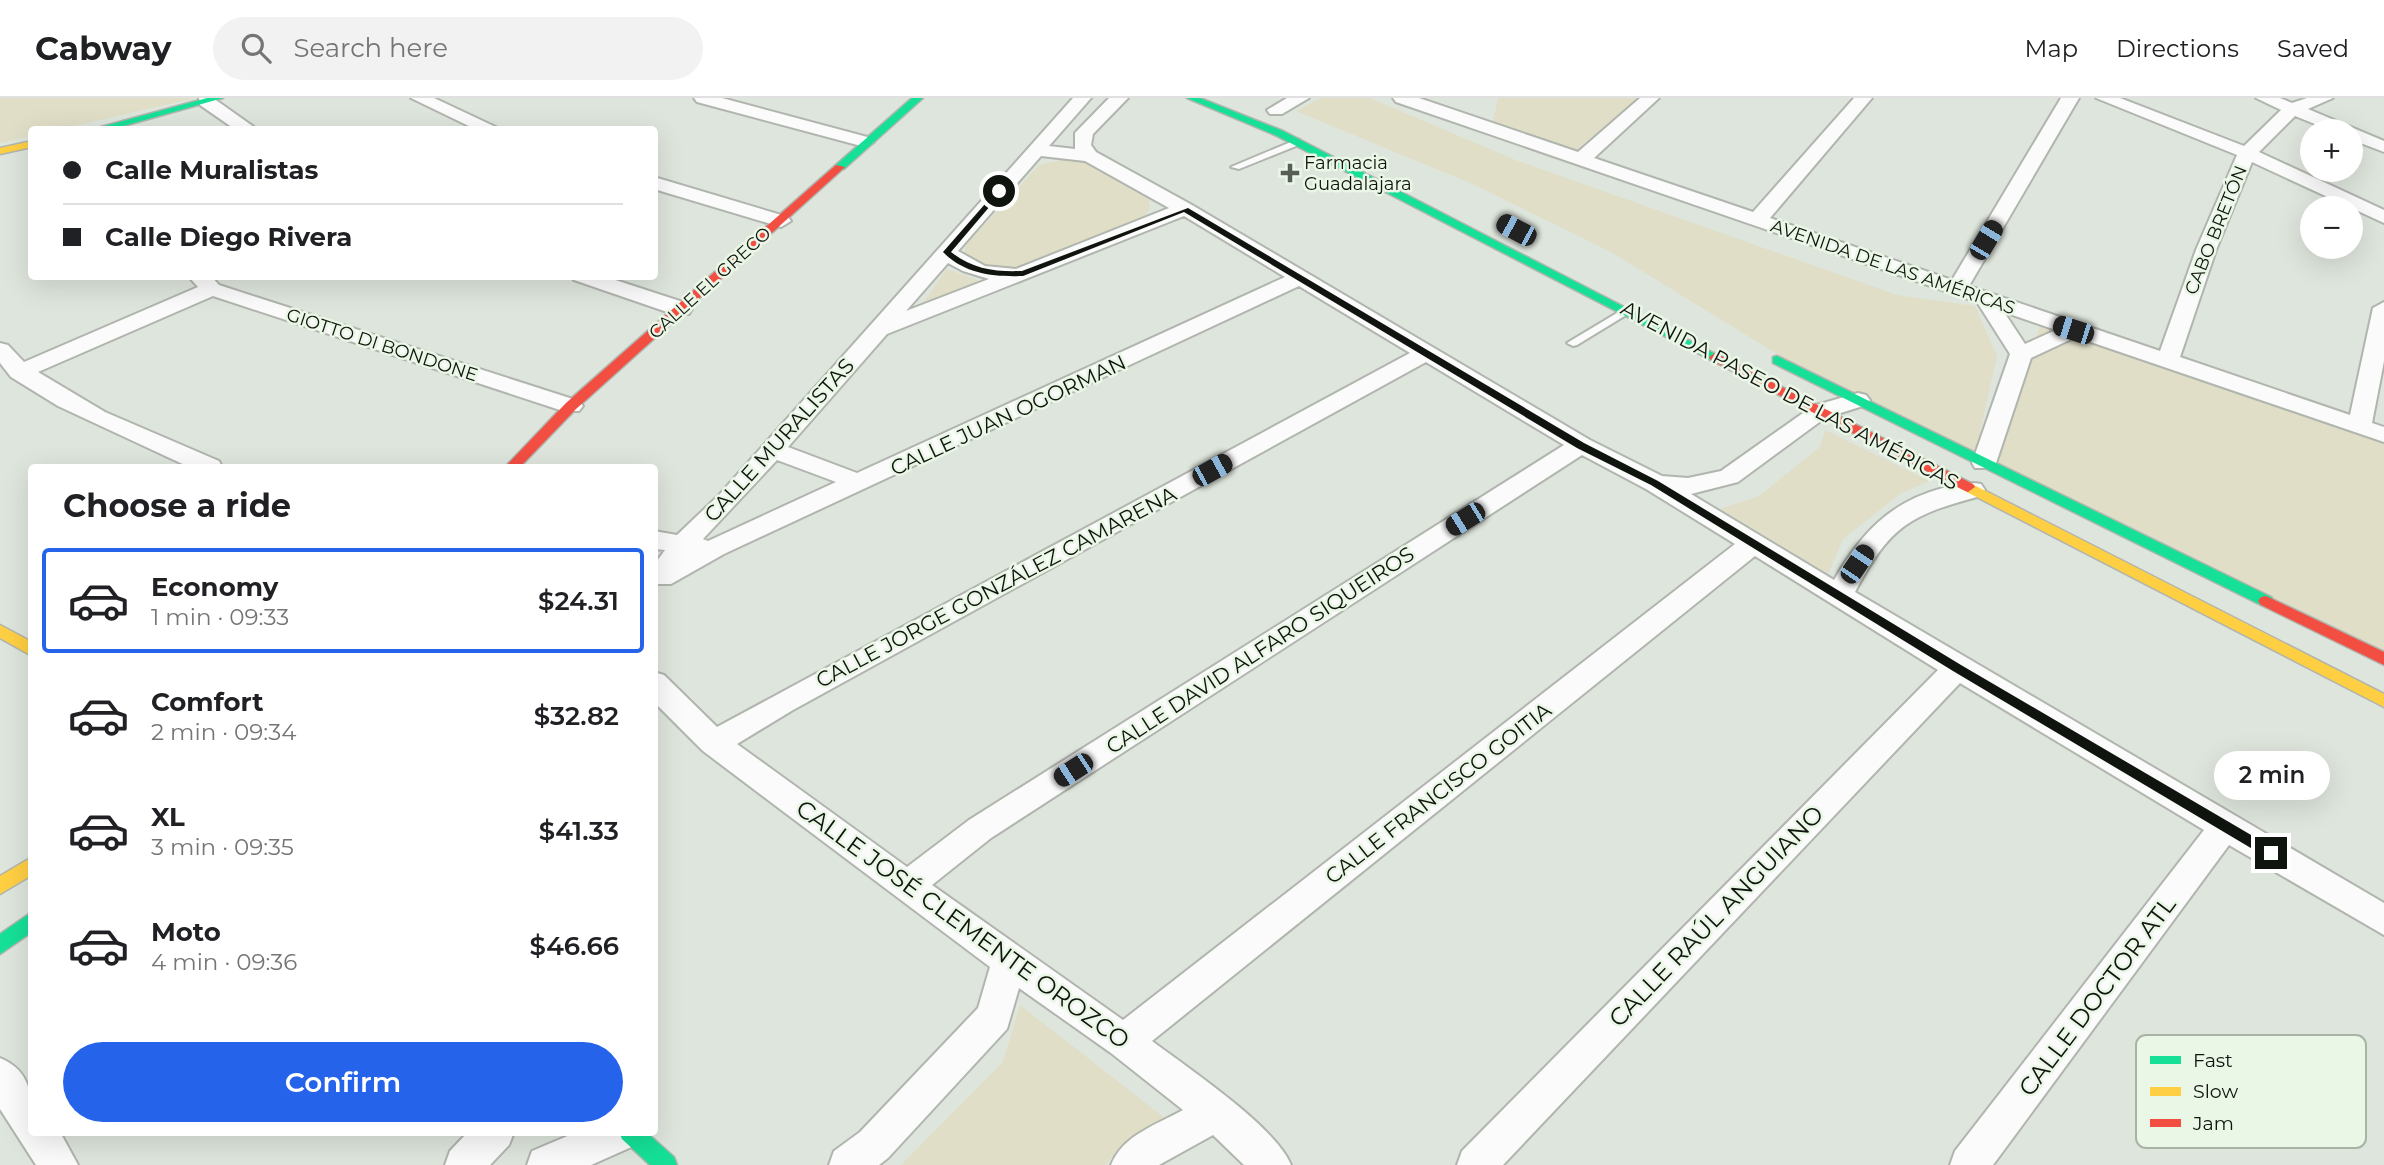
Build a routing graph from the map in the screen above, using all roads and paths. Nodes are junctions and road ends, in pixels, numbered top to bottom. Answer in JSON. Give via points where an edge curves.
{"nodes":[{"id":1,"x":420,"y":98,"type":"edge"},
{"id":2,"x":703,"y":98,"type":"edge"},
{"id":3,"x":1082,"y":98,"type":"edge"},
{"id":4,"x":1119,"y":98,"type":"edge"},
{"id":5,"x":1192,"y":98,"type":"edge"},
{"id":6,"x":1257,"y":98,"type":"edge"},
{"id":7,"x":1300,"y":98,"type":"edge"},
{"id":8,"x":1402,"y":98,"type":"edge"},
{"id":9,"x":1650,"y":98,"type":"edge"},
{"id":10,"x":1863,"y":98,"type":"edge"},
{"id":11,"x":2070,"y":98,"type":"edge"},
{"id":12,"x":2105,"y":98,"type":"edge"},
{"id":13,"x":2265,"y":98,"type":"edge"},
{"id":14,"x":2324,"y":98,"type":"edge"},
{"id":15,"x":913,"y":99,"type":"edge"},
{"id":16,"x":212,"y":100,"type":"edge"},
{"id":17,"x":2293,"y":108,"type":"junction"},
{"id":18,"x":1276,"y":110,"type":"junction"},
{"id":19,"x":2319,"y":119,"type":"edge"},
{"id":20,"x":1294,"y":120,"type":"dead end"},
{"id":21,"x":111,"y":126,"type":"edge"},
{"id":22,"x":244,"y":126,"type":"edge"},
{"id":23,"x":484,"y":126,"type":"edge"},
{"id":24,"x":2363,"y":138,"type":"edge"},
{"id":25,"x":865,"y":142,"type":"junction"},
{"id":26,"x":1298,"y":142,"type":"junction"},
{"id":27,"x":28,"y":145,"type":"edge"},
{"id":28,"x":2384,"y":147,"type":"edge"},
{"id":29,"x":1034,"y":150,"type":"junction"},
{"id":30,"x":0,"y":151,"type":"edge"},
{"id":31,"x":2247,"y":153,"type":"junction"},
{"id":32,"x":1089,"y":156,"type":"junction"},
{"id":33,"x":1583,"y":158,"type":"junction"},
{"id":34,"x":1236,"y":167,"type":"dead end"},
{"id":35,"x":658,"y":184,"type":"edge"},
{"id":36,"x":1185,"y":209,"type":"junction"},
{"id":37,"x":2384,"y":217,"type":"edge"},
{"id":38,"x":781,"y":220,"type":"junction"},
{"id":39,"x":1757,"y":220,"type":"junction"},
{"id":40,"x":947,"y":252,"type":"junction"},
{"id":41,"x":1023,"y":274,"type":"junction"},
{"id":42,"x":1300,"y":278,"type":"junction"},
{"id":43,"x":593,"y":280,"type":"edge"},
{"id":44,"x":205,"y":283,"type":"edge"},
{"id":45,"x":1958,"y":287,"type":"junction"},
{"id":46,"x":1986,"y":300,"type":"junction"},
{"id":47,"x":2384,"y":308,"type":"edge"},
{"id":48,"x":681,"y":309,"type":"junction"},
{"id":49,"x":1627,"y":310,"type":"junction"},
{"id":50,"x":2073,"y":330,"type":"junction"},
{"id":51,"x":873,"y":332,"type":"junction"},
{"id":52,"x":1573,"y":343,"type":"dead end"},
{"id":53,"x":0,"y":350,"type":"edge"},
{"id":54,"x":1759,"y":351,"type":"dead end"},
{"id":55,"x":1427,"y":353,"type":"junction"},
{"id":56,"x":2021,"y":354,"type":"junction"},
{"id":57,"x":2168,"y":359,"type":"junction"},
{"id":58,"x":19,"y":372,"type":"junction"},
{"id":59,"x":1858,"y":400,"type":"junction"},
{"id":60,"x":571,"y":406,"type":"junction"},
{"id":61,"x":1819,"y":411,"type":"junction"},
{"id":62,"x":2359,"y":427,"type":"junction"},
{"id":63,"x":2384,"y":435,"type":"edge"},
{"id":64,"x":1581,"y":445,"type":"junction"},
{"id":65,"x":772,"y":450,"type":"junction"},
{"id":66,"x":1984,"y":463,"type":"junction"},
{"id":67,"x":203,"y":464,"type":"edge"},
{"id":68,"x":515,"y":464,"type":"edge"},
{"id":69,"x":861,"y":482,"type":"junction"},
{"id":70,"x":1655,"y":483,"type":"junction"},
{"id":71,"x":1972,"y":490,"type":"junction"},
{"id":72,"x":658,"y":541,"type":"edge"},
{"id":73,"x":1753,"y":544,"type":"junction"},
{"id":74,"x":682,"y":545,"type":"junction"},
{"id":75,"x":715,"y":548,"type":"junction"},
{"id":76,"x":658,"y":579,"type":"edge"},
{"id":77,"x":658,"y":579,"type":"edge"},
{"id":78,"x":1839,"y":596,"type":"junction"},
{"id":79,"x":0,"y":631,"type":"edge"},
{"id":80,"x":28,"y":648,"type":"edge"},
{"id":81,"x":2384,"y":659,"type":"edge"},
{"id":82,"x":1957,"y":668,"type":"junction"},
{"id":83,"x":658,"y":687,"type":"edge"},
{"id":84,"x":2384,"y":701,"type":"edge"},
{"id":85,"x":714,"y":743,"type":"junction"},
{"id":86,"x":2225,"y":826,"type":"junction"},
{"id":87,"x":28,"y":868,"type":"edge"},
{"id":88,"x":909,"y":884,"type":"junction"},
{"id":89,"x":0,"y":886,"type":"edge"},
{"id":90,"x":2384,"y":920,"type":"edge"},
{"id":91,"x":28,"y":923,"type":"edge"},
{"id":92,"x":0,"y":946,"type":"edge"},
{"id":93,"x":1009,"y":961,"type":"junction"},
{"id":94,"x":1124,"y":1041,"type":"junction"},
{"id":95,"x":0,"y":1076,"type":"edge"},
{"id":96,"x":1216,"y":1112,"type":"junction"},
{"id":97,"x":28,"y":1118,"type":"edge"},
{"id":98,"x":40,"y":1136,"type":"edge"},
{"id":99,"x":491,"y":1136,"type":"edge"},
{"id":100,"x":613,"y":1136,"type":"edge"},
{"id":101,"x":634,"y":1136,"type":"edge"},
{"id":102,"x":59,"y":1165,"type":"edge"},
{"id":103,"x":464,"y":1165,"type":"edge"},
{"id":104,"x":546,"y":1165,"type":"edge"},
{"id":105,"x":666,"y":1165,"type":"edge"},
{"id":106,"x":848,"y":1165,"type":"edge"},
{"id":107,"x":1130,"y":1165,"type":"edge"},
{"id":108,"x":1272,"y":1165,"type":"edge"},
{"id":109,"x":1476,"y":1165,"type":"edge"},
{"id":110,"x":1969,"y":1165,"type":"edge"}],
"edges":[{"from":1,"to":23,"type":"street"},
{"from":2,"to":25,"type":"street"},
{"from":3,"to":29,"type":"street","name":"CALLE MURALISTAS"},
{"from":4,"to":32,"type":"street","via":[[1084,133],[1082,145]]},
{"from":5,"to":26,"type":"street","name":"AVENIDA PASEO DE LAS AMÉRICAS"},
{"from":6,"to":18,"type":"street"},
{"from":7,"to":18,"type":"street"},
{"from":8,"to":33,"type":"street","name":"AVENIDA DE LAS AMÉRICAS","via":[[1478,117]]},
{"from":9,"to":33,"type":"street"},
{"from":10,"to":39,"type":"street"},
{"from":11,"to":45,"type":"street"},
{"from":12,"to":31,"type":"street"},
{"from":13,"to":17,"type":"street"},
{"from":14,"to":17,"type":"street","name":"CABO BRETÓN"},
{"from":15,"to":25,"type":"street","name":"CALLE EL GRECO"},
{"from":16,"to":21,"type":"street"},
{"from":16,"to":22,"type":"street"},
{"from":17,"to":19,"type":"street"},
{"from":17,"to":31,"type":"street","name":"CABO BRETÓN"},
{"from":18,"to":20,"type":"street"},
{"from":24,"to":28,"type":"street"},
{"from":25,"to":38,"type":"street","name":"CALLE EL GRECO"},
{"from":26,"to":34,"type":"lane"},
{"from":26,"to":49,"type":"street","name":"AVENIDA PASEO DE LAS AMÉRICAS"},
{"from":27,"to":30,"type":"street"},
{"from":29,"to":32,"type":"street"},
{"from":29,"to":40,"type":"street","name":"CALLE MURALISTAS"},
{"from":31,"to":37,"type":"street"},
{"from":31,"to":57,"type":"street","name":"CABO BRETÓN","via":[[2206,250]]},
{"from":32,"to":36,"type":"street"},
{"from":33,"to":39,"type":"street","name":"AVENIDA DE LAS AMÉRICAS"},
{"from":35,"to":38,"type":"street"},
{"from":36,"to":41,"type":"street","name":"CALLE MURALISTAS"},
{"from":36,"to":42,"type":"street"},
{"from":38,"to":48,"type":"street","name":"CALLE EL GRECO"},
{"from":39,"to":45,"type":"street","name":"AVENIDA DE LAS AMÉRICAS"},
{"from":40,"to":41,"type":"street","via":[[976,271]]},
{"from":40,"to":51,"type":"street","name":"CALLE MURALISTAS"},
{"from":41,"to":51,"type":"street","name":"CALLE MURALISTAS"},
{"from":42,"to":55,"type":"street"},
{"from":42,"to":69,"type":"street","name":"CALLE JUAN OGORMAN"},
{"from":43,"to":48,"type":"street"},
{"from":44,"to":58,"type":"street"},
{"from":44,"to":60,"type":"street","name":"GIOTTO DI BONDONE"},
{"from":45,"to":46,"type":"street","name":"AVENIDA DE LAS AMÉRICAS"},
{"from":46,"to":50,"type":"street","name":"AVENIDA DE LAS AMÉRICAS"},
{"from":46,"to":56,"type":"street"},
{"from":47,"to":62,"type":"street"},
{"from":48,"to":60,"type":"street","name":"CALLE EL GRECO"},
{"from":49,"to":52,"type":"lane"},
{"from":49,"to":61,"type":"street","name":"AVENIDA PASEO DE LAS AMÉRICAS"},
{"from":50,"to":56,"type":"street"},
{"from":50,"to":57,"type":"street","name":"AVENIDA DE LAS AMÉRICAS"},
{"from":51,"to":65,"type":"street","name":"CALLE MURALISTAS"},
{"from":53,"to":58,"type":"street"},
{"from":54,"to":59,"type":"street","name":"AVENIDA PASEO DE LAS AMÉRICAS"},
{"from":55,"to":64,"type":"street"},
{"from":55,"to":85,"type":"street","name":"CALLE JORGE GONZÁLEZ CAMARENA"},
{"from":56,"to":66,"type":"street"},
{"from":57,"to":62,"type":"street","name":"AVENIDA DE LAS AMÉRICAS"},
{"from":58,"to":67,"type":"street","via":[[126,430]]},
{"from":59,"to":61,"type":"street"},
{"from":59,"to":66,"type":"street","name":"AVENIDA PASEO DE LAS AMÉRICAS"},
{"from":60,"to":68,"type":"street","name":"CALLE EL GRECO"},
{"from":61,"to":70,"type":"street","via":[[1730,477],[1704,487]]},
{"from":61,"to":71,"type":"street","name":"AVENIDA PASEO DE LAS AMÉRICAS"},
{"from":62,"to":63,"type":"street","name":"AVENIDA DE LAS AMÉRICAS"},
{"from":64,"to":70,"type":"street"},
{"from":64,"to":88,"type":"street","name":"CALLE DAVID ALFARO SIQUEIROS","via":[[980,829]]},
{"from":65,"to":69,"type":"street"},
{"from":65,"to":74,"type":"street","name":"CALLE MURALISTAS"},
{"from":66,"to":81,"type":"street","name":"AVENIDA PASEO DE LAS AMÉRICAS"},
{"from":69,"to":75,"type":"street","name":"CALLE JUAN OGORMAN"},
{"from":70,"to":73,"type":"street"},
{"from":71,"to":78,"type":"street","via":[[1914,505],[1879,531]]},
{"from":71,"to":84,"type":"street","name":"AVENIDA PASEO DE LAS AMÉRICAS"},
{"from":72,"to":74,"type":"street","name":"CALLE JUAN OGORMAN"},
{"from":73,"to":78,"type":"street"},
{"from":73,"to":94,"type":"street","name":"CALLE FRANCISCO GOITIA"},
{"from":74,"to":75,"type":"street","name":"CALLE JUAN OGORMAN"},
{"from":74,"to":76,"type":"street","name":"CALLE MURALISTAS"},
{"from":75,"to":77,"type":"street","name":"CALLE JUAN OGORMAN"},
{"from":78,"to":82,"type":"street"},
{"from":79,"to":80,"type":"street"},
{"from":82,"to":86,"type":"street"},
{"from":82,"to":109,"type":"street","name":"CALLE RAÚL ANGUIANO"},
{"from":83,"to":85,"type":"street","name":"CALLE JOSÉ CLEMENTE OROZCO"},
{"from":85,"to":88,"type":"street","name":"CALLE JOSÉ CLEMENTE OROZCO"},
{"from":86,"to":90,"type":"street"},
{"from":86,"to":110,"type":"street","name":"CALLE DOCTOR ATL"},
{"from":87,"to":89,"type":"street"},
{"from":88,"to":93,"type":"street","name":"CALLE JOSÉ CLEMENTE OROZCO"},
{"from":91,"to":92,"type":"street"},
{"from":93,"to":94,"type":"street","name":"CALLE JOSÉ CLEMENTE OROZCO"},
{"from":93,"to":106,"type":"street","via":[[994,1017],[874,1145]]},
{"from":94,"to":96,"type":"street","name":"CALLE JOSÉ CLEMENTE OROZCO"},
{"from":95,"to":97,"type":"street"},
{"from":96,"to":107,"type":"street","via":[[1139,1155]]},
{"from":96,"to":108,"type":"street","name":"CALLE JOSÉ CLEMENTE OROZCO"},
{"from":98,"to":102,"type":"street"},
{"from":99,"to":103,"type":"street"},
{"from":100,"to":104,"type":"street"},
{"from":101,"to":105,"type":"street"}]}
